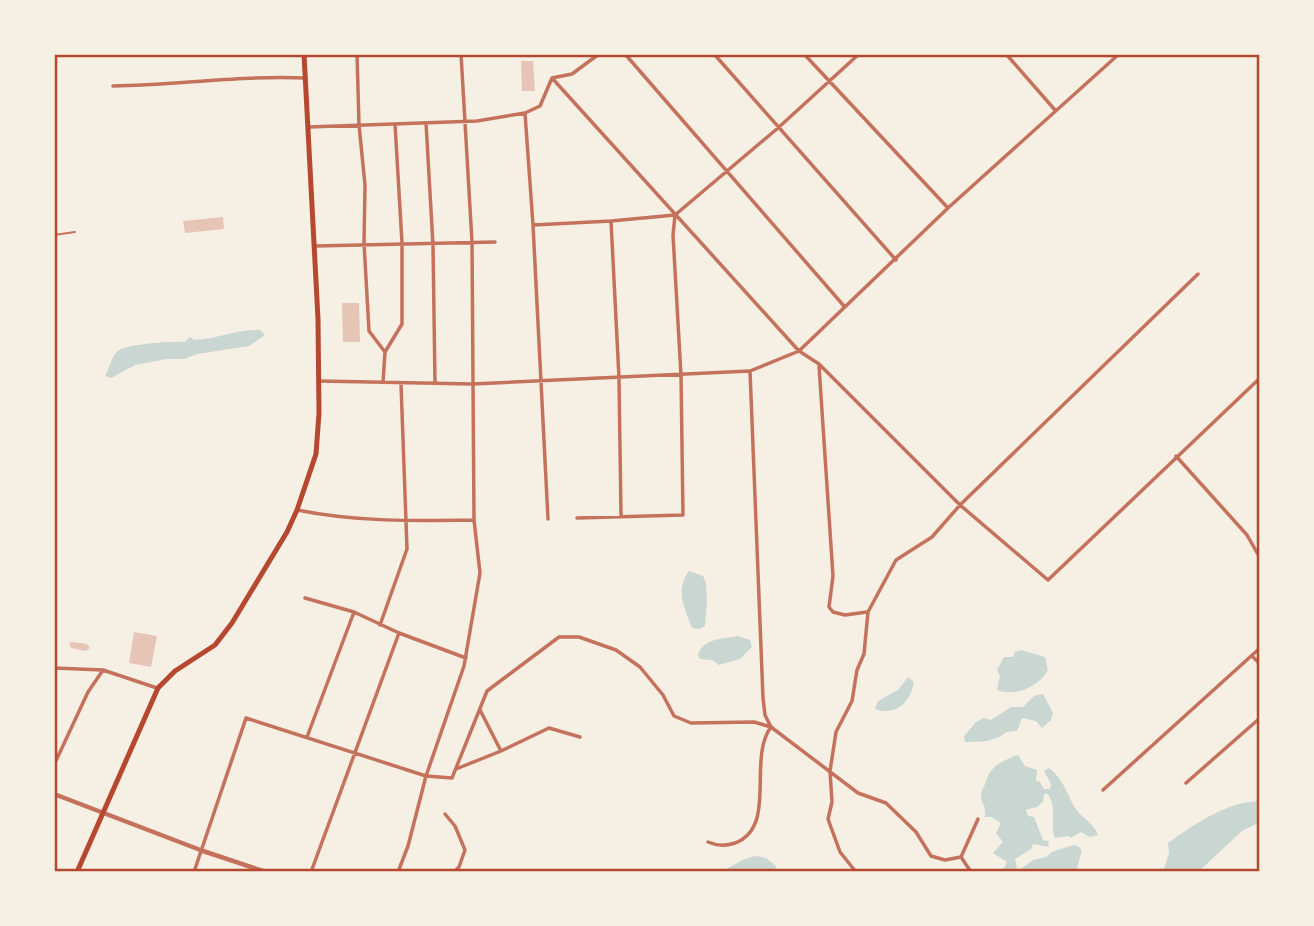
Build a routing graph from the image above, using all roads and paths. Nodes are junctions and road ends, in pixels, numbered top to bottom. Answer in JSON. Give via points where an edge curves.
{"nodes":[{"id":1,"x":304,"y":54,"type":"edge"},
{"id":2,"x":357,"y":54,"type":"edge"},
{"id":3,"x":461,"y":54,"type":"edge"},
{"id":4,"x":600,"y":54,"type":"edge"},
{"id":5,"x":625,"y":54,"type":"edge"},
{"id":6,"x":714,"y":54,"type":"edge"},
{"id":7,"x":804,"y":54,"type":"edge"},
{"id":8,"x":859,"y":54,"type":"edge"},
{"id":9,"x":1006,"y":54,"type":"edge"},
{"id":10,"x":1111,"y":54,"type":"edge"},
{"id":11,"x":1119,"y":54,"type":"edge"},
{"id":12,"x":1115,"y":58,"type":"junction"},
{"id":13,"x":306,"y":78,"type":"junction"},
{"id":14,"x":552,"y":78,"type":"junction"},
{"id":15,"x":829,"y":81,"type":"junction"},
{"id":16,"x":113,"y":86,"type":"dead end"},
{"id":17,"x":1055,"y":110,"type":"junction"},
{"id":18,"x":525,"y":113,"type":"junction"},
{"id":19,"x":464,"y":121,"type":"junction"},
{"id":20,"x":426,"y":123,"type":"junction"},
{"id":21,"x":395,"y":124,"type":"junction"},
{"id":22,"x":359,"y":125,"type":"junction"},
{"id":23,"x":309,"y":127,"type":"junction"},
{"id":24,"x":778,"y":128,"type":"junction"},
{"id":25,"x":727,"y":170,"type":"junction"},
{"id":26,"x":948,"y":208,"type":"junction"},
{"id":27,"x":675,"y":215,"type":"junction"},
{"id":28,"x":611,"y":221,"type":"junction"},
{"id":29,"x":533,"y":225,"type":"junction"},
{"id":30,"x":75,"y":232,"type":"dead end"},
{"id":31,"x":54,"y":234,"type":"edge"},
{"id":32,"x":472,"y":242,"type":"junction"},
{"id":33,"x":495,"y":242,"type":"dead end"},
{"id":34,"x":364,"y":243,"type":"junction"},
{"id":35,"x":402,"y":243,"type":"junction"},
{"id":36,"x":433,"y":244,"type":"junction"},
{"id":37,"x":315,"y":246,"type":"junction"},
{"id":38,"x":896,"y":260,"type":"junction"},
{"id":39,"x":1198,"y":274,"type":"dead end"},
{"id":40,"x":844,"y":307,"type":"junction"},
{"id":41,"x":799,"y":351,"type":"junction"},
{"id":42,"x":385,"y":352,"type":"junction"},
{"id":43,"x":819,"y":364,"type":"junction"},
{"id":44,"x":750,"y":371,"type":"junction"},
{"id":45,"x":681,"y":375,"type":"junction"},
{"id":46,"x":1260,"y":378,"type":"edge"},
{"id":47,"x":619,"y":379,"type":"junction"},
{"id":48,"x":319,"y":381,"type":"junction"},
{"id":49,"x":383,"y":382,"type":"junction"},
{"id":50,"x":542,"y":382,"type":"junction"},
{"id":51,"x":401,"y":383,"type":"junction"},
{"id":52,"x":435,"y":383,"type":"junction"},
{"id":53,"x":473,"y":384,"type":"junction"},
{"id":54,"x":1177,"y":456,"type":"junction"},
{"id":55,"x":960,"y":505,"type":"junction"},
{"id":56,"x":297,"y":510,"type":"junction"},
{"id":57,"x":621,"y":516,"type":"junction"},
{"id":58,"x":577,"y":518,"type":"dead end"},
{"id":59,"x":548,"y":519,"type":"dead end"},
{"id":60,"x":474,"y":520,"type":"junction"},
{"id":61,"x":406,"y":521,"type":"junction"},
{"id":62,"x":1260,"y":558,"type":"edge"},
{"id":63,"x":305,"y":598,"type":"dead end"},
{"id":64,"x":354,"y":612,"type":"junction"},
{"id":65,"x":868,"y":612,"type":"junction"},
{"id":66,"x":380,"y":625,"type":"junction"},
{"id":67,"x":399,"y":633,"type":"junction"},
{"id":68,"x":1260,"y":648,"type":"edge"},
{"id":69,"x":1252,"y":656,"type":"junction"},
{"id":70,"x":466,"y":658,"type":"junction"},
{"id":71,"x":1260,"y":664,"type":"edge"},
{"id":72,"x":54,"y":668,"type":"edge"},
{"id":73,"x":103,"y":670,"type":"junction"},
{"id":74,"x":158,"y":688,"type":"junction"},
{"id":75,"x":480,"y":710,"type":"junction"},
{"id":76,"x":1260,"y":718,"type":"edge"},
{"id":77,"x":771,"y":727,"type":"junction"},
{"id":78,"x":307,"y":737,"type":"junction"},
{"id":79,"x":580,"y":737,"type":"dead end"},
{"id":80,"x":501,"y":751,"type":"junction"},
{"id":81,"x":353,"y":753,"type":"junction"},
{"id":82,"x":54,"y":765,"type":"edge"},
{"id":83,"x":456,"y":769,"type":"junction"},
{"id":84,"x":830,"y":771,"type":"junction"},
{"id":85,"x":426,"y":776,"type":"junction"},
{"id":86,"x":1186,"y":783,"type":"dead end"},
{"id":87,"x":1102,"y":790,"type":"dead end"},
{"id":88,"x":54,"y":794,"type":"edge"},
{"id":89,"x":102,"y":814,"type":"junction"},
{"id":90,"x":445,"y":814,"type":"dead end"},
{"id":91,"x":978,"y":819,"type":"dead end"},
{"id":92,"x":708,"y":842,"type":"dead end"},
{"id":93,"x":203,"y":851,"type":"junction"},
{"id":94,"x":961,"y":857,"type":"junction"},
{"id":95,"x":77,"y":872,"type":"edge"},
{"id":96,"x":194,"y":872,"type":"edge"},
{"id":97,"x":266,"y":872,"type":"edge"},
{"id":98,"x":312,"y":872,"type":"edge"},
{"id":99,"x":398,"y":872,"type":"edge"},
{"id":100,"x":454,"y":872,"type":"edge"},
{"id":101,"x":856,"y":872,"type":"edge"},
{"id":102,"x":971,"y":872,"type":"edge"}],
"edges":[{"from":1,"to":13,"type":"main road"},
{"from":2,"to":22,"type":"street"},
{"from":3,"to":19,"type":"street"},
{"from":4,"to":14,"type":"street","via":[[572,74]]},
{"from":5,"to":25,"type":"street"},
{"from":6,"to":24,"type":"street"},
{"from":7,"to":15,"type":"street"},
{"from":8,"to":15,"type":"street"},
{"from":9,"to":17,"type":"street"},
{"from":10,"to":12,"type":"street"},
{"from":11,"to":12,"type":"street"},
{"from":12,"to":17,"type":"street"},
{"from":13,"to":16,"type":"street"},
{"from":13,"to":23,"type":"main road"},
{"from":14,"to":18,"type":"street","via":[[540,107]]},
{"from":14,"to":27,"type":"street"},
{"from":15,"to":24,"type":"street"},
{"from":15,"to":26,"type":"street"},
{"from":17,"to":26,"type":"street"},
{"from":18,"to":19,"type":"street"},
{"from":18,"to":29,"type":"street"},
{"from":19,"to":20,"type":"street"},
{"from":19,"to":32,"type":"street"},
{"from":20,"to":21,"type":"street"},
{"from":20,"to":36,"type":"street"},
{"from":21,"to":22,"type":"street"},
{"from":21,"to":35,"type":"street"},
{"from":22,"to":23,"type":"street"},
{"from":22,"to":34,"type":"street"},
{"from":23,"to":37,"type":"main road"},
{"from":24,"to":25,"type":"street"},
{"from":24,"to":38,"type":"street"},
{"from":25,"to":27,"type":"street"},
{"from":25,"to":40,"type":"street"},
{"from":26,"to":38,"type":"street"},
{"from":27,"to":28,"type":"street"},
{"from":27,"to":41,"type":"street"},
{"from":27,"to":45,"type":"street"},
{"from":28,"to":29,"type":"street"},
{"from":28,"to":47,"type":"street"},
{"from":29,"to":50,"type":"street"},
{"from":30,"to":31,"type":"lane"},
{"from":32,"to":33,"type":"street"},
{"from":32,"to":36,"type":"street"},
{"from":32,"to":53,"type":"street"},
{"from":34,"to":35,"type":"street"},
{"from":34,"to":37,"type":"street"},
{"from":34,"to":42,"type":"street","via":[[369,331]]},
{"from":35,"to":36,"type":"street"},
{"from":35,"to":42,"type":"street","via":[[402,324]]},
{"from":36,"to":52,"type":"street"},
{"from":37,"to":48,"type":"main road"},
{"from":38,"to":40,"type":"street"},
{"from":39,"to":55,"type":"street"},
{"from":40,"to":41,"type":"street"},
{"from":41,"to":43,"type":"street"},
{"from":41,"to":44,"type":"street"},
{"from":42,"to":49,"type":"street"},
{"from":43,"to":55,"type":"street"},
{"from":43,"to":65,"type":"street","via":[[833,576],[829,607],[845,615]]},
{"from":44,"to":45,"type":"street"},
{"from":44,"to":77,"type":"street","via":[[763,698]]},
{"from":45,"to":47,"type":"street"},
{"from":45,"to":57,"type":"street","via":[[683,515]]},
{"from":46,"to":54,"type":"street"},
{"from":47,"to":50,"type":"street"},
{"from":47,"to":57,"type":"street"},
{"from":48,"to":49,"type":"street"},
{"from":48,"to":56,"type":"main road","via":[[318,442]]},
{"from":49,"to":51,"type":"street"},
{"from":50,"to":53,"type":"street"},
{"from":50,"to":59,"type":"street"},
{"from":51,"to":52,"type":"street"},
{"from":51,"to":61,"type":"street"},
{"from":52,"to":53,"type":"street"},
{"from":53,"to":60,"type":"street"},
{"from":54,"to":55,"type":"street","via":[[1048,580]]},
{"from":54,"to":62,"type":"street","via":[[1247,535]]},
{"from":55,"to":65,"type":"street","via":[[932,537],[896,560]]},
{"from":56,"to":61,"type":"street"},
{"from":56,"to":74,"type":"main road","via":[[215,645]]},
{"from":57,"to":58,"type":"street"},
{"from":60,"to":61,"type":"street"},
{"from":60,"to":70,"type":"street","via":[[480,573]]},
{"from":61,"to":66,"type":"street","via":[[407,549]]},
{"from":63,"to":64,"type":"street"},
{"from":64,"to":66,"type":"street"},
{"from":64,"to":78,"type":"street"},
{"from":65,"to":84,"type":"street","via":[[864,654],[852,701],[836,732]]},
{"from":66,"to":67,"type":"street"},
{"from":67,"to":70,"type":"street"},
{"from":67,"to":81,"type":"street"},
{"from":68,"to":69,"type":"street"},
{"from":69,"to":71,"type":"street"},
{"from":69,"to":87,"type":"street"},
{"from":70,"to":85,"type":"street"},
{"from":72,"to":73,"type":"street"},
{"from":73,"to":74,"type":"street"},
{"from":73,"to":82,"type":"street"},
{"from":74,"to":89,"type":"main road"},
{"from":75,"to":77,"type":"street","via":[[487,691],[544,648],[559,637],[579,637],[616,650],[640,667],[674,716],[691,723],[754,722]]},
{"from":75,"to":80,"type":"street"},
{"from":75,"to":83,"type":"street"},
{"from":76,"to":86,"type":"street"},
{"from":77,"to":84,"type":"street"},
{"from":77,"to":92,"type":"street","via":[[764,736],[754,828],[729,845]]},
{"from":78,"to":81,"type":"street"},
{"from":78,"to":93,"type":"street","via":[[246,718]]},
{"from":79,"to":80,"type":"street","via":[[549,728]]},
{"from":80,"to":83,"type":"street"},
{"from":81,"to":85,"type":"street"},
{"from":81,"to":98,"type":"street"},
{"from":83,"to":85,"type":"street","via":[[452,778]]},
{"from":84,"to":94,"type":"street","via":[[858,793],[886,803],[916,832],[931,856],[945,860]]},
{"from":84,"to":101,"type":"street","via":[[828,819],[840,852]]},
{"from":85,"to":99,"type":"street"},
{"from":88,"to":89,"type":"street"},
{"from":89,"to":93,"type":"street"},
{"from":89,"to":95,"type":"main road"},
{"from":90,"to":100,"type":"street","via":[[465,850]]},
{"from":91,"to":94,"type":"street"},
{"from":93,"to":96,"type":"street"},
{"from":93,"to":97,"type":"street"},
{"from":94,"to":102,"type":"street"}]}
